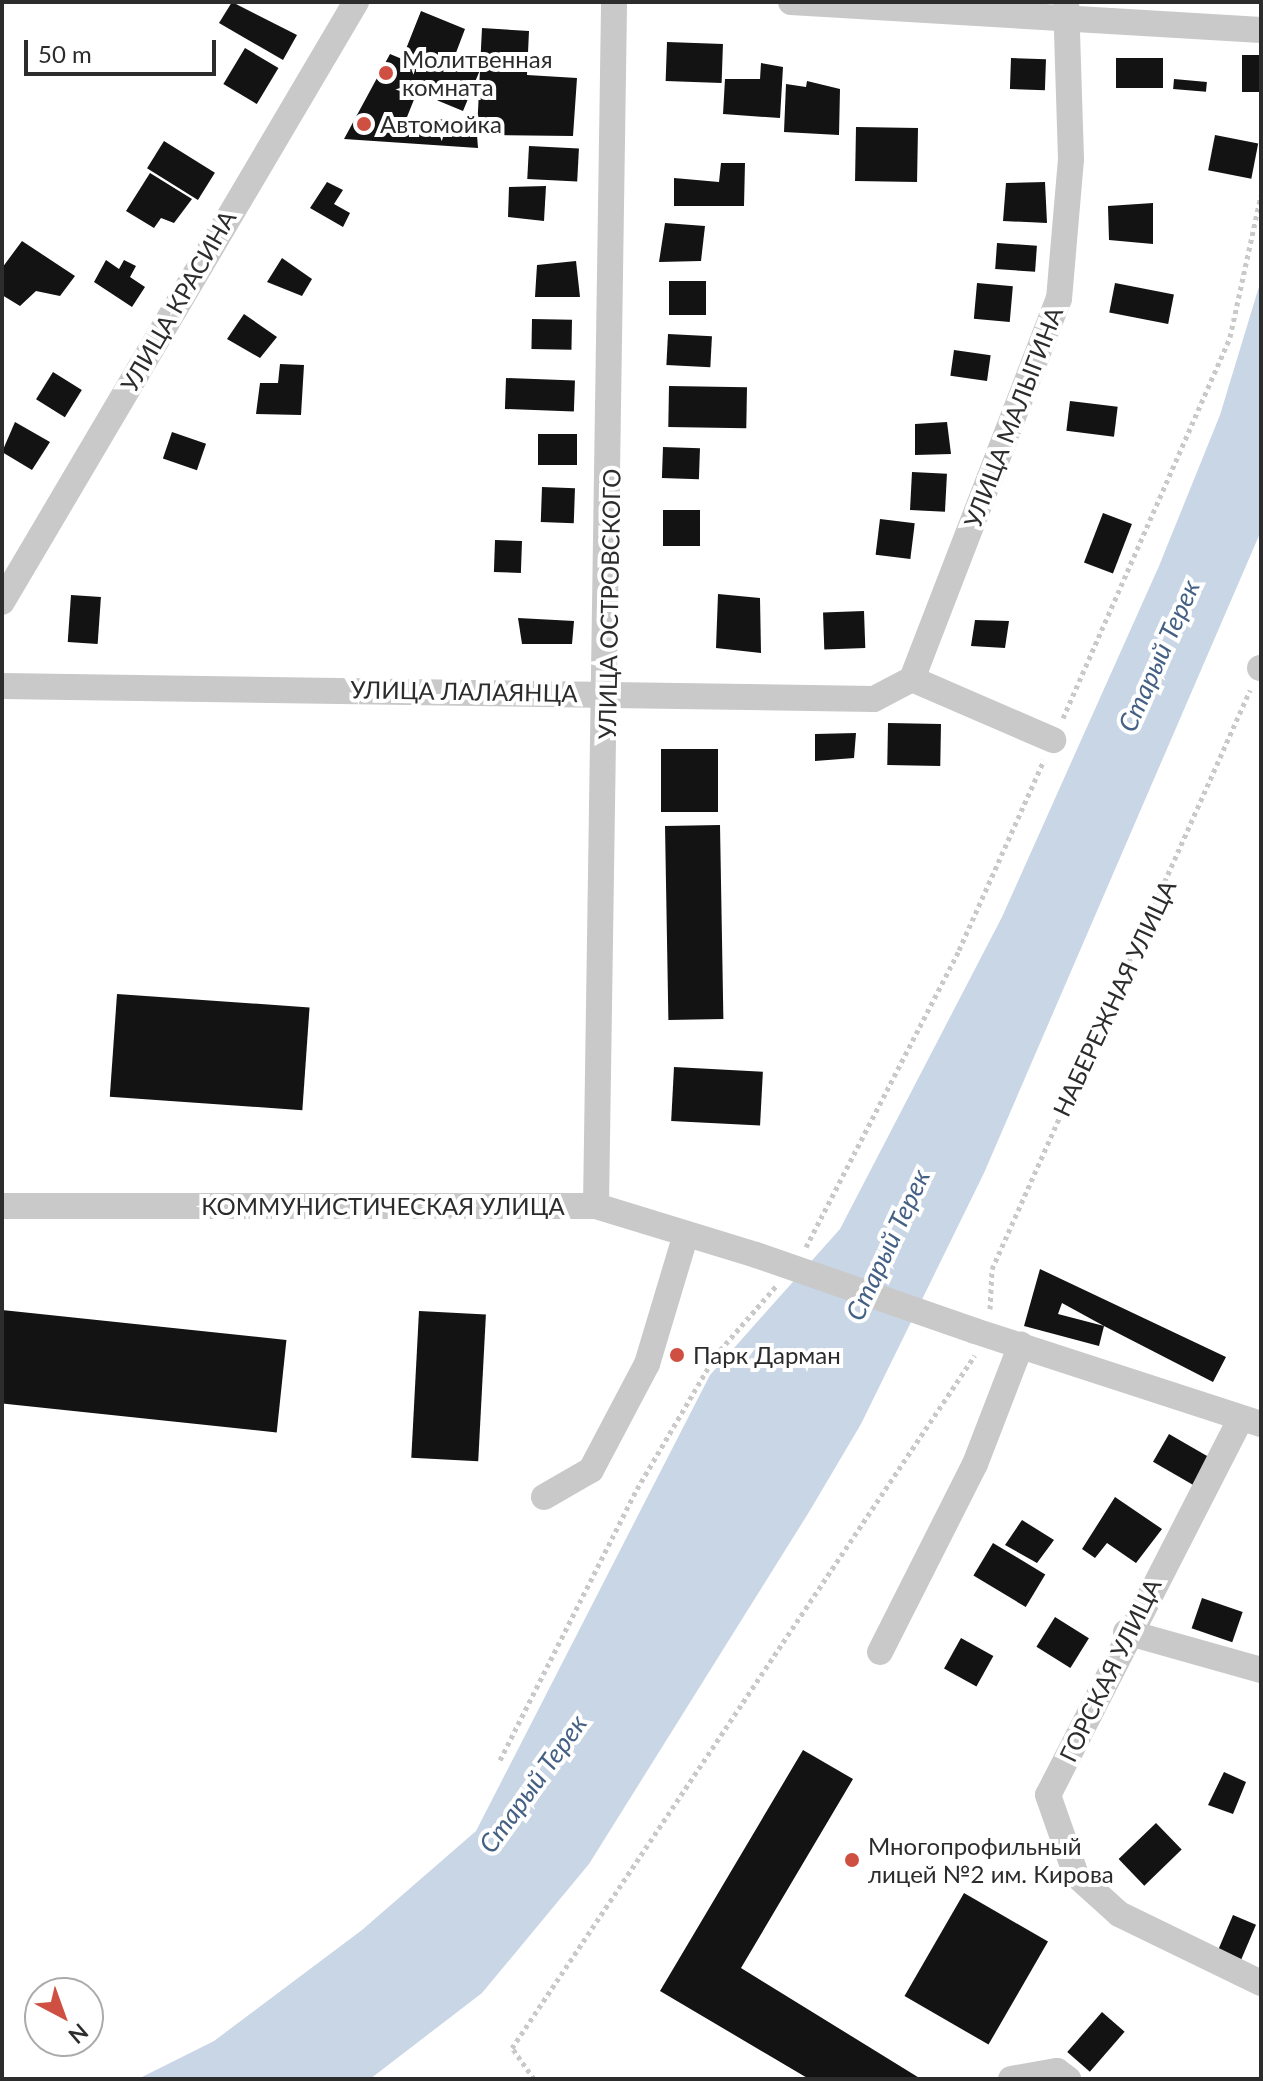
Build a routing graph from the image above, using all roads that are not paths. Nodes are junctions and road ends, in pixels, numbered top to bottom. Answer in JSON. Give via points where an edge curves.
{"nodes":[{"id":1,"x":356,"y":2,"type":"edge"},
{"id":2,"x":614,"y":2,"type":"edge"},
{"id":3,"x":791,"y":2,"type":"edge"},
{"id":4,"x":1065,"y":10,"type":"edge"},
{"id":5,"x":1261,"y":30,"type":"edge"},
{"id":6,"x":2,"y":602,"type":"edge"},
{"id":7,"x":912,"y":679,"type":"junction"},
{"id":8,"x":2,"y":686,"type":"edge"},
{"id":9,"x":608,"y":692,"type":"junction"},
{"id":10,"x":1053,"y":740,"type":"road end"},
{"id":11,"x":2,"y":1206,"type":"edge"},
{"id":12,"x":596,"y":1206,"type":"junction"},
{"id":13,"x":686,"y":1234,"type":"junction"},
{"id":14,"x":1021,"y":1345,"type":"junction"},
{"id":15,"x":1250,"y":1422,"type":"edge"},
{"id":16,"x":544,"y":1497,"type":"dead end"},
{"id":17,"x":1126,"y":1632,"type":"junction"},
{"id":18,"x":880,"y":1652,"type":"dead end"},
{"id":19,"x":1261,"y":1670,"type":"edge"},
{"id":20,"x":1261,"y":1983,"type":"edge"},
{"id":21,"x":1011,"y":2079,"type":"edge"},
{"id":22,"x":1068,"y":2079,"type":"edge"}],
"edges":[{"from":1,"to":6,"type":"street","name":"УЛИЦА КРАСИНА"},
{"from":2,"to":9,"type":"street","name":"УЛИЦА ОСТРОВСКОГО"},
{"from":3,"to":4,"type":"street"},
{"from":4,"to":5,"type":"street"},
{"from":4,"to":7,"type":"street","name":"УЛИЦА МАЛЫГИНА","via":[[1071,159],[1059,299]]},
{"from":7,"to":9,"type":"street","name":"УЛИЦА ЛАЛАЯНЦА","via":[[874,699]]},
{"from":7,"to":10,"type":"street"},
{"from":8,"to":9,"type":"street","name":"УЛИЦА ЛАЛАЯНЦА"},
{"from":9,"to":12,"type":"street","name":"УЛИЦА ОСТРОВСКОГО"},
{"from":11,"to":12,"type":"street","name":"КОММУНИСТИЧЕСКАЯ УЛИЦА"},
{"from":12,"to":13,"type":"street","name":"КОММУНИСТИЧЕСКАЯ УЛИЦА"},
{"from":13,"to":14,"type":"street","name":"КОММУНИСТИЧЕСКАЯ УЛИЦА","bridge":true},
{"from":13,"to":16,"type":"street","via":[[647,1364],[591,1470]]},
{"from":14,"to":15,"type":"street"},
{"from":14,"to":18,"type":"street","via":[[975,1464]]},
{"from":15,"to":17,"type":"street","name":"ГОРСКАЯ УЛИЦА"},
{"from":17,"to":19,"type":"street"},
{"from":17,"to":20,"type":"street","name":"ГОРСКАЯ УЛИЦА","via":[[1048,1795],[1076,1875],[1119,1914]]},
{"from":21,"to":22,"type":"street","via":[[1057,2071]]}]}
